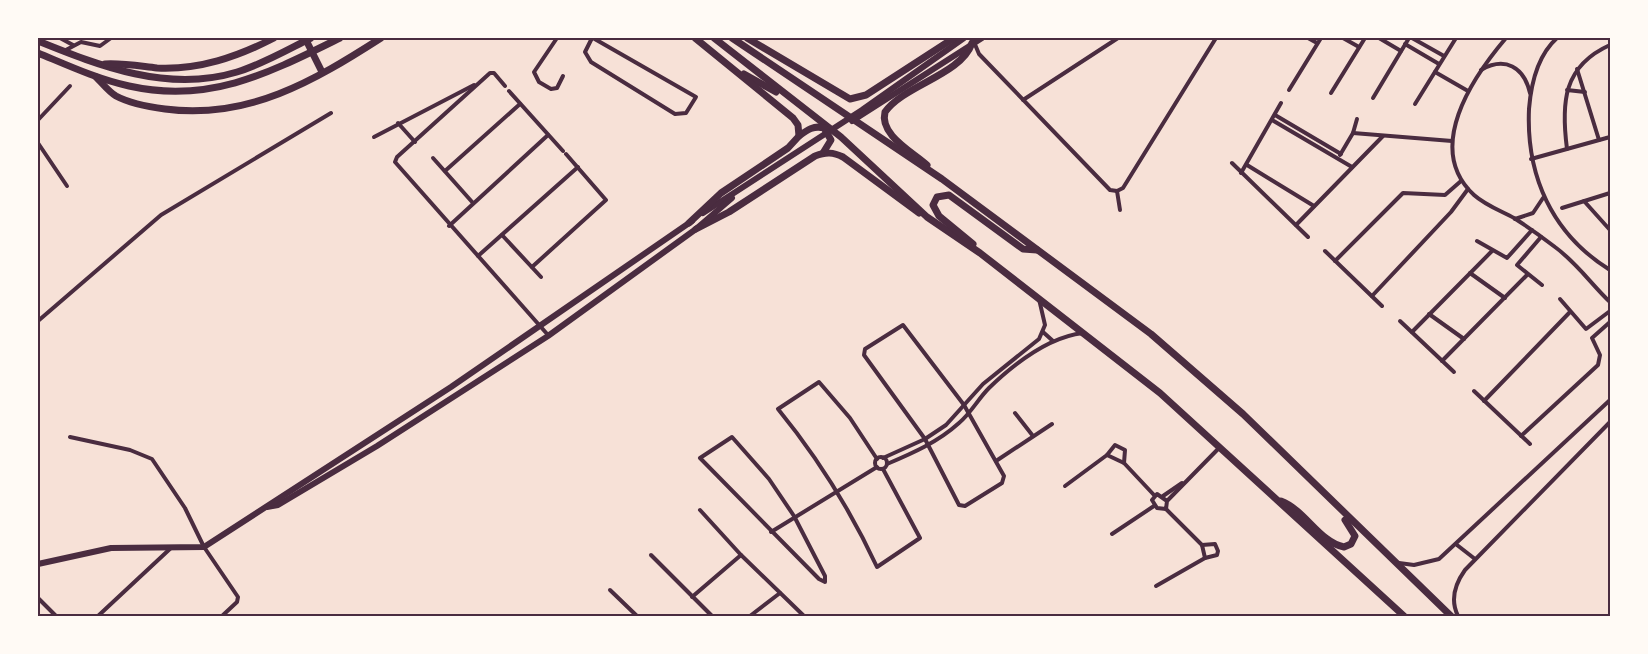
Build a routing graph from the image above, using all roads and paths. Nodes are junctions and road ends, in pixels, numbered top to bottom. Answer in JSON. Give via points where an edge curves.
{"nodes":[{"id":1,"x":60,"y":38,"type":"edge"},
{"id":2,"x":111,"y":38,"type":"edge"},
{"id":3,"x":274,"y":38,"type":"edge"},
{"id":4,"x":305,"y":38,"type":"edge"},
{"id":5,"x":311,"y":38,"type":"edge"},
{"id":6,"x":340,"y":38,"type":"edge"},
{"id":7,"x":381,"y":38,"type":"edge"},
{"id":8,"x":557,"y":38,"type":"edge"},
{"id":9,"x":592,"y":38,"type":"edge"},
{"id":10,"x":695,"y":38,"type":"edge"},
{"id":11,"x":714,"y":38,"type":"edge"},
{"id":12,"x":732,"y":38,"type":"edge"},
{"id":13,"x":747,"y":38,"type":"edge"},
{"id":14,"x":954,"y":38,"type":"edge"},
{"id":15,"x":964,"y":38,"type":"edge"},
{"id":16,"x":982,"y":38,"type":"edge"},
{"id":17,"x":1118,"y":38,"type":"edge"},
{"id":18,"x":1216,"y":38,"type":"edge"},
{"id":19,"x":1308,"y":38,"type":"edge"},
{"id":20,"x":1321,"y":38,"type":"edge"},
{"id":21,"x":1342,"y":38,"type":"edge"},
{"id":22,"x":1365,"y":38,"type":"edge"},
{"id":23,"x":1379,"y":38,"type":"edge"},
{"id":24,"x":1411,"y":38,"type":"edge"},
{"id":25,"x":1456,"y":38,"type":"edge"},
{"id":26,"x":1506,"y":38,"type":"edge"},
{"id":27,"x":1557,"y":38,"type":"edge"},
{"id":28,"x":38,"y":41,"type":"edge"},
{"id":29,"x":1317,"y":43,"type":"junction"},
{"id":30,"x":970,"y":44,"type":"junction"},
{"id":31,"x":1405,"y":44,"type":"junction"},
{"id":32,"x":73,"y":45,"type":"junction"},
{"id":33,"x":1611,"y":45,"type":"edge"},
{"id":34,"x":1359,"y":47,"type":"junction"},
{"id":35,"x":63,"y":51,"type":"junction"},
{"id":36,"x":1401,"y":51,"type":"junction"},
{"id":37,"x":38,"y":53,"type":"edge"},
{"id":38,"x":1444,"y":56,"type":"junction"},
{"id":39,"x":723,"y":62,"type":"junction"},
{"id":40,"x":98,"y":64,"type":"junction"},
{"id":41,"x":1439,"y":64,"type":"junction"},
{"id":42,"x":1577,"y":69,"type":"junction"},
{"id":43,"x":321,"y":70,"type":"junction"},
{"id":44,"x":1480,"y":71,"type":"junction"},
{"id":45,"x":1435,"y":72,"type":"junction"},
{"id":46,"x":94,"y":76,"type":"junction"},
{"id":47,"x":563,"y":76,"type":"dead end"},
{"id":48,"x":479,"y":83,"type":"junction"},
{"id":49,"x":70,"y":86,"type":"dead end"},
{"id":50,"x":505,"y":86,"type":"dead end"},
{"id":51,"x":1289,"y":90,"type":"dead end"},
{"id":52,"x":1567,"y":90,"type":"junction"},
{"id":53,"x":509,"y":91,"type":"dead end"},
{"id":54,"x":1468,"y":91,"type":"junction"},
{"id":55,"x":1585,"y":92,"type":"junction"},
{"id":56,"x":1331,"y":93,"type":"dead end"},
{"id":57,"x":1530,"y":94,"type":"junction"},
{"id":58,"x":1373,"y":98,"type":"dead end"},
{"id":59,"x":790,"y":99,"type":"junction"},
{"id":60,"x":1023,"y":100,"type":"junction"},
{"id":61,"x":520,"y":104,"type":"junction"},
{"id":62,"x":1281,"y":104,"type":"dead end"},
{"id":63,"x":1415,"y":104,"type":"dead end"},
{"id":64,"x":863,"y":111,"type":"junction"},
{"id":65,"x":331,"y":113,"type":"dead end"},
{"id":66,"x":1274,"y":118,"type":"junction"},
{"id":67,"x":1357,"y":119,"type":"dead end"},
{"id":68,"x":38,"y":120,"type":"edge"},
{"id":69,"x":398,"y":123,"type":"junction"},
{"id":70,"x":1353,"y":133,"type":"junction"},
{"id":71,"x":548,"y":135,"type":"junction"},
{"id":72,"x":799,"y":136,"type":"junction"},
{"id":73,"x":1383,"y":136,"type":"junction"},
{"id":74,"x":374,"y":137,"type":"dead end"},
{"id":75,"x":1611,"y":137,"type":"edge"},
{"id":76,"x":1599,"y":140,"type":"junction"},
{"id":77,"x":819,"y":141,"type":"junction"},
{"id":78,"x":1452,"y":141,"type":"junction"},
{"id":79,"x":415,"y":142,"type":"junction"},
{"id":80,"x":38,"y":143,"type":"edge"},
{"id":81,"x":1567,"y":149,"type":"junction"},
{"id":82,"x":823,"y":153,"type":"junction"},
{"id":83,"x":1339,"y":156,"type":"junction"},
{"id":84,"x":433,"y":158,"type":"dead end"},
{"id":85,"x":1531,"y":159,"type":"junction"},
{"id":86,"x":1232,"y":163,"type":"dead end"},
{"id":87,"x":1247,"y":165,"type":"junction"},
{"id":88,"x":578,"y":167,"type":"junction"},
{"id":89,"x":1352,"y":167,"type":"junction"},
{"id":90,"x":445,"y":171,"type":"junction"},
{"id":91,"x":1242,"y":173,"type":"junction"},
{"id":92,"x":942,"y":179,"type":"junction"},
{"id":93,"x":1461,"y":181,"type":"junction"},
{"id":94,"x":67,"y":186,"type":"dead end"},
{"id":95,"x":1468,"y":189,"type":"junction"},
{"id":96,"x":1117,"y":191,"type":"junction"},
{"id":97,"x":1611,"y":193,"type":"edge"},
{"id":98,"x":1544,"y":197,"type":"junction"},
{"id":99,"x":1584,"y":201,"type":"junction"},
{"id":100,"x":473,"y":203,"type":"junction"},
{"id":101,"x":1314,"y":206,"type":"junction"},
{"id":102,"x":1562,"y":208,"type":"dead end"},
{"id":103,"x":1120,"y":210,"type":"dead end"},
{"id":104,"x":927,"y":217,"type":"junction"},
{"id":105,"x":1514,"y":219,"type":"junction"},
{"id":106,"x":689,"y":223,"type":"junction"},
{"id":107,"x":1296,"y":225,"type":"junction"},
{"id":108,"x":449,"y":226,"type":"junction"},
{"id":109,"x":696,"y":230,"type":"junction"},
{"id":110,"x":1532,"y":230,"type":"junction"},
{"id":111,"x":1611,"y":230,"type":"edge"},
{"id":112,"x":502,"y":235,"type":"junction"},
{"id":113,"x":1308,"y":237,"type":"dead end"},
{"id":114,"x":1541,"y":237,"type":"junction"},
{"id":115,"x":1477,"y":241,"type":"dead end"},
{"id":116,"x":1037,"y":250,"type":"junction"},
{"id":117,"x":1325,"y":251,"type":"dead end"},
{"id":118,"x":1492,"y":251,"type":"junction"},
{"id":119,"x":980,"y":253,"type":"junction"},
{"id":120,"x":478,"y":256,"type":"junction"},
{"id":121,"x":1335,"y":261,"type":"junction"},
{"id":122,"x":532,"y":267,"type":"junction"},
{"id":123,"x":1611,"y":270,"type":"edge"},
{"id":124,"x":1470,"y":273,"type":"junction"},
{"id":125,"x":1527,"y":275,"type":"junction"},
{"id":126,"x":541,"y":277,"type":"dead end"},
{"id":127,"x":1542,"y":285,"type":"dead end"},
{"id":128,"x":1372,"y":296,"type":"junction"},
{"id":129,"x":1039,"y":298,"type":"junction"},
{"id":130,"x":1505,"y":298,"type":"junction"},
{"id":131,"x":1560,"y":299,"type":"dead end"},
{"id":132,"x":1611,"y":302,"type":"edge"},
{"id":133,"x":1382,"y":306,"type":"dead end"},
{"id":134,"x":1611,"y":311,"type":"edge"},
{"id":135,"x":1570,"y":312,"type":"junction"},
{"id":136,"x":1429,"y":314,"type":"junction"},
{"id":137,"x":38,"y":321,"type":"edge"},
{"id":138,"x":1400,"y":321,"type":"dead end"},
{"id":139,"x":1611,"y":322,"type":"edge"},
{"id":140,"x":540,"y":326,"type":"junction"},
{"id":141,"x":1043,"y":332,"type":"junction"},
{"id":142,"x":1412,"y":332,"type":"junction"},
{"id":143,"x":1084,"y":333,"type":"junction"},
{"id":144,"x":548,"y":336,"type":"junction"},
{"id":145,"x":1464,"y":339,"type":"junction"},
{"id":146,"x":1053,"y":341,"type":"junction"},
{"id":147,"x":1442,"y":361,"type":"junction"},
{"id":148,"x":1011,"y":362,"type":"junction"},
{"id":149,"x":1015,"y":368,"type":"junction"},
{"id":150,"x":1454,"y":372,"type":"dead end"},
{"id":151,"x":1474,"y":392,"type":"dead end"},
{"id":152,"x":1611,"y":400,"type":"edge"},
{"id":153,"x":1485,"y":401,"type":"junction"},
{"id":154,"x":964,"y":405,"type":"junction"},
{"id":155,"x":969,"y":413,"type":"junction"},
{"id":156,"x":1015,"y":413,"type":"dead end"},
{"id":157,"x":1611,"y":422,"type":"edge"},
{"id":158,"x":1052,"y":424,"type":"dead end"},
{"id":159,"x":70,"y":436,"type":"dead end"},
{"id":160,"x":1033,"y":436,"type":"junction"},
{"id":161,"x":1521,"y":436,"type":"junction"},
{"id":162,"x":925,"y":438,"type":"junction"},
{"id":163,"x":372,"y":439,"type":"junction"},
{"id":164,"x":1530,"y":444,"type":"dead end"},
{"id":165,"x":929,"y":445,"type":"junction"},
{"id":166,"x":377,"y":446,"type":"junction"},
{"id":167,"x":1220,"y":447,"type":"junction"},
{"id":168,"x":1107,"y":455,"type":"junction"},
{"id":169,"x":883,"y":458,"type":"junction"},
{"id":170,"x":877,"y":459,"type":"junction"},
{"id":171,"x":996,"y":461,"type":"junction"},
{"id":172,"x":1124,"y":463,"type":"junction"},
{"id":173,"x":887,"y":464,"type":"junction"},
{"id":174,"x":877,"y":467,"type":"junction"},
{"id":175,"x":883,"y":469,"type":"junction"},
{"id":176,"x":1301,"y":473,"type":"junction"},
{"id":177,"x":1065,"y":486,"type":"dead end"},
{"id":178,"x":838,"y":491,"type":"junction"},
{"id":179,"x":1154,"y":495,"type":"junction"},
{"id":180,"x":1167,"y":497,"type":"junction"},
{"id":181,"x":1276,"y":498,"type":"junction"},
{"id":182,"x":1155,"y":506,"type":"junction"},
{"id":183,"x":267,"y":507,"type":"junction"},
{"id":184,"x":1166,"y":508,"type":"junction"},
{"id":185,"x":700,"y":510,"type":"dead end"},
{"id":186,"x":794,"y":516,"type":"junction"},
{"id":187,"x":771,"y":532,"type":"junction"},
{"id":188,"x":1112,"y":534,"type":"dead end"},
{"id":189,"x":1202,"y":545,"type":"junction"},
{"id":190,"x":1456,"y":545,"type":"junction"},
{"id":191,"x":172,"y":547,"type":"junction"},
{"id":192,"x":204,"y":547,"type":"junction"},
{"id":193,"x":651,"y":555,"type":"dead end"},
{"id":194,"x":741,"y":555,"type":"junction"},
{"id":195,"x":1205,"y":558,"type":"junction"},
{"id":196,"x":1474,"y":559,"type":"junction"},
{"id":197,"x":1396,"y":562,"type":"junction"},
{"id":198,"x":38,"y":564,"type":"edge"},
{"id":199,"x":1156,"y":586,"type":"dead end"},
{"id":200,"x":610,"y":590,"type":"dead end"},
{"id":201,"x":780,"y":593,"type":"junction"},
{"id":202,"x":692,"y":597,"type":"junction"},
{"id":203,"x":38,"y":598,"type":"edge"},
{"id":204,"x":56,"y":616,"type":"edge"},
{"id":205,"x":98,"y":616,"type":"edge"},
{"id":206,"x":222,"y":616,"type":"edge"},
{"id":207,"x":637,"y":616,"type":"edge"},
{"id":208,"x":712,"y":616,"type":"edge"},
{"id":209,"x":750,"y":616,"type":"edge"},
{"id":210,"x":804,"y":616,"type":"edge"},
{"id":211,"x":1404,"y":616,"type":"edge"},
{"id":212,"x":1451,"y":616,"type":"edge"},
{"id":213,"x":1458,"y":616,"type":"edge"}],
"edges":[{"from":1,"to":32,"type":"street"},
{"from":2,"to":32,"type":"street","via":[[100,46],[81,42]]},
{"from":3,"to":40,"type":"highway","via":[[232,57],[199,65],[157,68]]},
{"from":4,"to":43,"type":"highway"},
{"from":5,"to":40,"type":"highway","via":[[262,62],[211,77],[158,78]]},
{"from":6,"to":46,"type":"highway","via":[[250,80],[196,91],[151,90]]},
{"from":7,"to":43,"type":"highway"},
{"from":8,"to":47,"type":"street","via":[[534,72],[539,82],[551,89],[557,88]]},
{"from":9,"to":9,"type":"street","via":[[696,97],[686,112],[675,114],[591,62],[585,51]]},
{"from":10,"to":39,"type":"highway"},
{"from":11,"to":59,"type":"highway"},
{"from":12,"to":92,"type":"highway"},
{"from":13,"to":14,"type":"highway","via":[[850,99],[866,95]]},
{"from":15,"to":64,"type":"main road"},
{"from":16,"to":30,"type":"main road"},
{"from":17,"to":60,"type":"street"},
{"from":18,"to":96,"type":"street","via":[[1124,188]]},
{"from":19,"to":29,"type":"street"},
{"from":20,"to":29,"type":"street"},
{"from":21,"to":34,"type":"street"},
{"from":22,"to":34,"type":"street"},
{"from":23,"to":36,"type":"street"},
{"from":24,"to":31,"type":"street"},
{"from":24,"to":38,"type":"street"},
{"from":25,"to":38,"type":"street"},
{"from":26,"to":44,"type":"street"},
{"from":27,"to":57,"type":"street","via":[[1538,66]]},
{"from":28,"to":35,"type":"highway"},
{"from":29,"to":51,"type":"street"},
{"from":30,"to":60,"type":"street"},
{"from":30,"to":64,"type":"main road"},
{"from":30,"to":92,"type":"highway","via":[[959,60],[896,102],[884,116],[891,135]]},
{"from":31,"to":36,"type":"street"},
{"from":31,"to":41,"type":"street"},
{"from":32,"to":35,"type":"street"},
{"from":33,"to":42,"type":"street"},
{"from":34,"to":56,"type":"street"},
{"from":35,"to":40,"type":"highway"},
{"from":36,"to":58,"type":"street"},
{"from":37,"to":46,"type":"highway"},
{"from":38,"to":41,"type":"street"},
{"from":39,"to":59,"type":"highway"},
{"from":39,"to":72,"type":"highway","via":[[793,118]]},
{"from":41,"to":45,"type":"street"},
{"from":42,"to":52,"type":"street"},
{"from":42,"to":55,"type":"street"},
{"from":43,"to":46,"type":"highway","via":[[251,104],[207,111],[145,106],[116,95]]},
{"from":44,"to":54,"type":"street"},
{"from":44,"to":57,"type":"street","via":[[1490,65],[1510,64],[1527,81]]},
{"from":45,"to":54,"type":"street"},
{"from":45,"to":63,"type":"street"},
{"from":48,"to":50,"type":"street","via":[[492,72]]},
{"from":48,"to":69,"type":"street"},
{"from":48,"to":79,"type":"street"},
{"from":49,"to":68,"type":"street"},
{"from":52,"to":55,"type":"street"},
{"from":52,"to":81,"type":"street"},
{"from":53,"to":61,"type":"street"},
{"from":54,"to":78,"type":"street"},
{"from":55,"to":76,"type":"street"},
{"from":57,"to":85,"type":"street"},
{"from":59,"to":104,"type":"highway","via":[[841,137]]},
{"from":60,"to":96,"type":"street","via":[[1110,189]]},
{"from":61,"to":71,"type":"street"},
{"from":61,"to":90,"type":"street"},
{"from":62,"to":66,"type":"street"},
{"from":64,"to":77,"type":"main road"},
{"from":65,"to":137,"type":"street","via":[[161,215]]},
{"from":66,"to":83,"type":"street"},
{"from":66,"to":87,"type":"street"},
{"from":67,"to":70,"type":"street"},
{"from":69,"to":74,"type":"street"},
{"from":69,"to":79,"type":"street"},
{"from":70,"to":73,"type":"street"},
{"from":70,"to":83,"type":"street"},
{"from":71,"to":88,"type":"street"},
{"from":71,"to":100,"type":"street"},
{"from":72,"to":82,"type":"highway","via":[[818,126],[824,128],[831,140]]},
{"from":72,"to":106,"type":"highway","via":[[788,148],[721,193]]},
{"from":73,"to":78,"type":"street"},
{"from":73,"to":89,"type":"street"},
{"from":75,"to":76,"type":"street"},
{"from":76,"to":81,"type":"street"},
{"from":77,"to":106,"type":"main road"},
{"from":77,"to":109,"type":"main road","via":[[728,200]]},
{"from":78,"to":93,"type":"street","via":[[1452,158]]},
{"from":79,"to":108,"type":"street","via":[[397,157],[396,167]]},
{"from":80,"to":94,"type":"street"},
{"from":81,"to":85,"type":"street"},
{"from":82,"to":104,"type":"highway","via":[[843,157]]},
{"from":82,"to":109,"type":"highway"},
{"from":83,"to":89,"type":"street"},
{"from":84,"to":90,"type":"street"},
{"from":85,"to":98,"type":"street"},
{"from":86,"to":91,"type":"street"},
{"from":87,"to":91,"type":"street"},
{"from":87,"to":101,"type":"street"},
{"from":88,"to":112,"type":"street"},
{"from":88,"to":122,"type":"street","via":[[606,200]]},
{"from":89,"to":101,"type":"street"},
{"from":90,"to":100,"type":"street"},
{"from":91,"to":107,"type":"street"},
{"from":92,"to":116,"type":"highway"},
{"from":93,"to":95,"type":"street"},
{"from":93,"to":121,"type":"street","via":[[1441,195],[1403,193]]},
{"from":95,"to":105,"type":"street"},
{"from":95,"to":128,"type":"street"},
{"from":96,"to":103,"type":"street"},
{"from":97,"to":99,"type":"street"},
{"from":98,"to":105,"type":"street","via":[[1533,213]]},
{"from":98,"to":123,"type":"street","via":[[1567,233]]},
{"from":99,"to":102,"type":"street"},
{"from":99,"to":111,"type":"street"},
{"from":100,"to":108,"type":"street"},
{"from":101,"to":107,"type":"street"},
{"from":104,"to":119,"type":"highway"},
{"from":105,"to":110,"type":"street"},
{"from":106,"to":140,"type":"main road"},
{"from":107,"to":113,"type":"street"},
{"from":108,"to":120,"type":"street"},
{"from":109,"to":144,"type":"main road"},
{"from":110,"to":114,"type":"street"},
{"from":110,"to":118,"type":"street","via":[[1507,258]]},
{"from":112,"to":120,"type":"street"},
{"from":112,"to":122,"type":"street"},
{"from":114,"to":125,"type":"street","via":[[1517,264]]},
{"from":114,"to":132,"type":"street","via":[[1578,266]]},
{"from":115,"to":118,"type":"street"},
{"from":116,"to":119,"type":"highway","via":[[1023,249],[950,195],[937,197],[933,205],[939,216]]},
{"from":116,"to":176,"type":"highway","via":[[1159,342],[1243,414]]},
{"from":117,"to":121,"type":"street"},
{"from":118,"to":124,"type":"street"},
{"from":119,"to":129,"type":"highway"},
{"from":120,"to":140,"type":"street"},
{"from":121,"to":128,"type":"street"},
{"from":122,"to":126,"type":"street"},
{"from":124,"to":130,"type":"street"},
{"from":124,"to":136,"type":"street"},
{"from":125,"to":127,"type":"street"},
{"from":125,"to":130,"type":"street"},
{"from":128,"to":133,"type":"street"},
{"from":129,"to":141,"type":"street"},
{"from":129,"to":143,"type":"highway"},
{"from":130,"to":145,"type":"street"},
{"from":131,"to":135,"type":"street"},
{"from":134,"to":135,"type":"street","via":[[1586,329]]},
{"from":135,"to":153,"type":"street"},
{"from":136,"to":142,"type":"street"},
{"from":136,"to":145,"type":"street"},
{"from":138,"to":142,"type":"street"},
{"from":139,"to":161,"type":"street","via":[[1593,337],[1600,355],[1598,365]]},
{"from":140,"to":144,"type":"street"},
{"from":140,"to":163,"type":"main road"},
{"from":141,"to":146,"type":"street"},
{"from":141,"to":148,"type":"street"},
{"from":142,"to":147,"type":"street"},
{"from":143,"to":146,"type":"street"},
{"from":143,"to":167,"type":"highway"},
{"from":144,"to":166,"type":"main road"},
{"from":145,"to":147,"type":"street"},
{"from":146,"to":149,"type":"street"},
{"from":147,"to":150,"type":"street"},
{"from":148,"to":149,"type":"street"},
{"from":148,"to":154,"type":"street"},
{"from":149,"to":155,"type":"street","via":[[990,387]]},
{"from":151,"to":153,"type":"street"},
{"from":152,"to":190,"type":"street"},
{"from":153,"to":161,"type":"street"},
{"from":154,"to":155,"type":"street"},
{"from":154,"to":162,"type":"street","via":[[946,425]]},
{"from":154,"to":162,"type":"street","via":[[903,325],[865,349],[864,355]]},
{"from":155,"to":165,"type":"street"},
{"from":155,"to":171,"type":"street"},
{"from":156,"to":160,"type":"street"},
{"from":157,"to":196,"type":"street"},
{"from":158,"to":160,"type":"street"},
{"from":159,"to":192,"type":"street","via":[[148,455],[185,508]]},
{"from":160,"to":171,"type":"street"},
{"from":161,"to":164,"type":"street"},
{"from":162,"to":165,"type":"street"},
{"from":162,"to":169,"type":"street"},
{"from":163,"to":166,"type":"main road"},
{"from":163,"to":183,"type":"main road"},
{"from":165,"to":171,"type":"street","via":[[962,507],[1004,480]]},
{"from":165,"to":173,"type":"street"},
{"from":166,"to":183,"type":"main road","via":[[278,505]]},
{"from":167,"to":180,"type":"street"},
{"from":167,"to":181,"type":"highway"},
{"from":168,"to":172,"type":"street"},
{"from":168,"to":172,"type":"street","via":[[1113,446],[1120,446],[1125,450]]},
{"from":168,"to":177,"type":"street"},
{"from":169,"to":170,"type":"street"},
{"from":169,"to":173,"type":"street"},
{"from":170,"to":174,"type":"street"},
{"from":170,"to":178,"type":"street","via":[[850,418],[819,382],[778,409]]},
{"from":172,"to":179,"type":"street"},
{"from":173,"to":175,"type":"street"},
{"from":174,"to":175,"type":"street"},
{"from":174,"to":178,"type":"street"},
{"from":175,"to":178,"type":"street","via":[[920,538],[877,567]]},
{"from":176,"to":181,"type":"highway","via":[[1352,528],[1355,536],[1351,544],[1344,547],[1335,543],[1290,504]]},
{"from":176,"to":197,"type":"highway"},
{"from":178,"to":186,"type":"street"},
{"from":179,"to":180,"type":"street"},
{"from":179,"to":182,"type":"street"},
{"from":180,"to":184,"type":"street"},
{"from":181,"to":211,"type":"highway"},
{"from":182,"to":184,"type":"street"},
{"from":182,"to":188,"type":"street"},
{"from":183,"to":192,"type":"main road"},
{"from":184,"to":189,"type":"street"},
{"from":185,"to":194,"type":"street"},
{"from":186,"to":187,"type":"street"},
{"from":186,"to":187,"type":"street","via":[[825,582]]},
{"from":186,"to":187,"type":"street","via":[[769,479],[732,437],[700,458]]},
{"from":189,"to":195,"type":"street"},
{"from":189,"to":195,"type":"street","via":[[1210,542],[1217,546],[1217,555]]},
{"from":190,"to":196,"type":"street"},
{"from":190,"to":197,"type":"street","via":[[1428,563]]},
{"from":191,"to":192,"type":"main road"},
{"from":191,"to":198,"type":"main road","via":[[111,548]]},
{"from":191,"to":205,"type":"street"},
{"from":192,"to":206,"type":"street","via":[[238,599]]},
{"from":193,"to":202,"type":"street"},
{"from":194,"to":201,"type":"street"},
{"from":194,"to":202,"type":"street"},
{"from":195,"to":199,"type":"street"},
{"from":196,"to":213,"type":"street","via":[[1456,583],[1454,601]]},
{"from":197,"to":212,"type":"highway"},
{"from":200,"to":207,"type":"street"},
{"from":201,"to":209,"type":"street"},
{"from":201,"to":210,"type":"street"},
{"from":202,"to":208,"type":"street"},
{"from":203,"to":204,"type":"street"}]}
